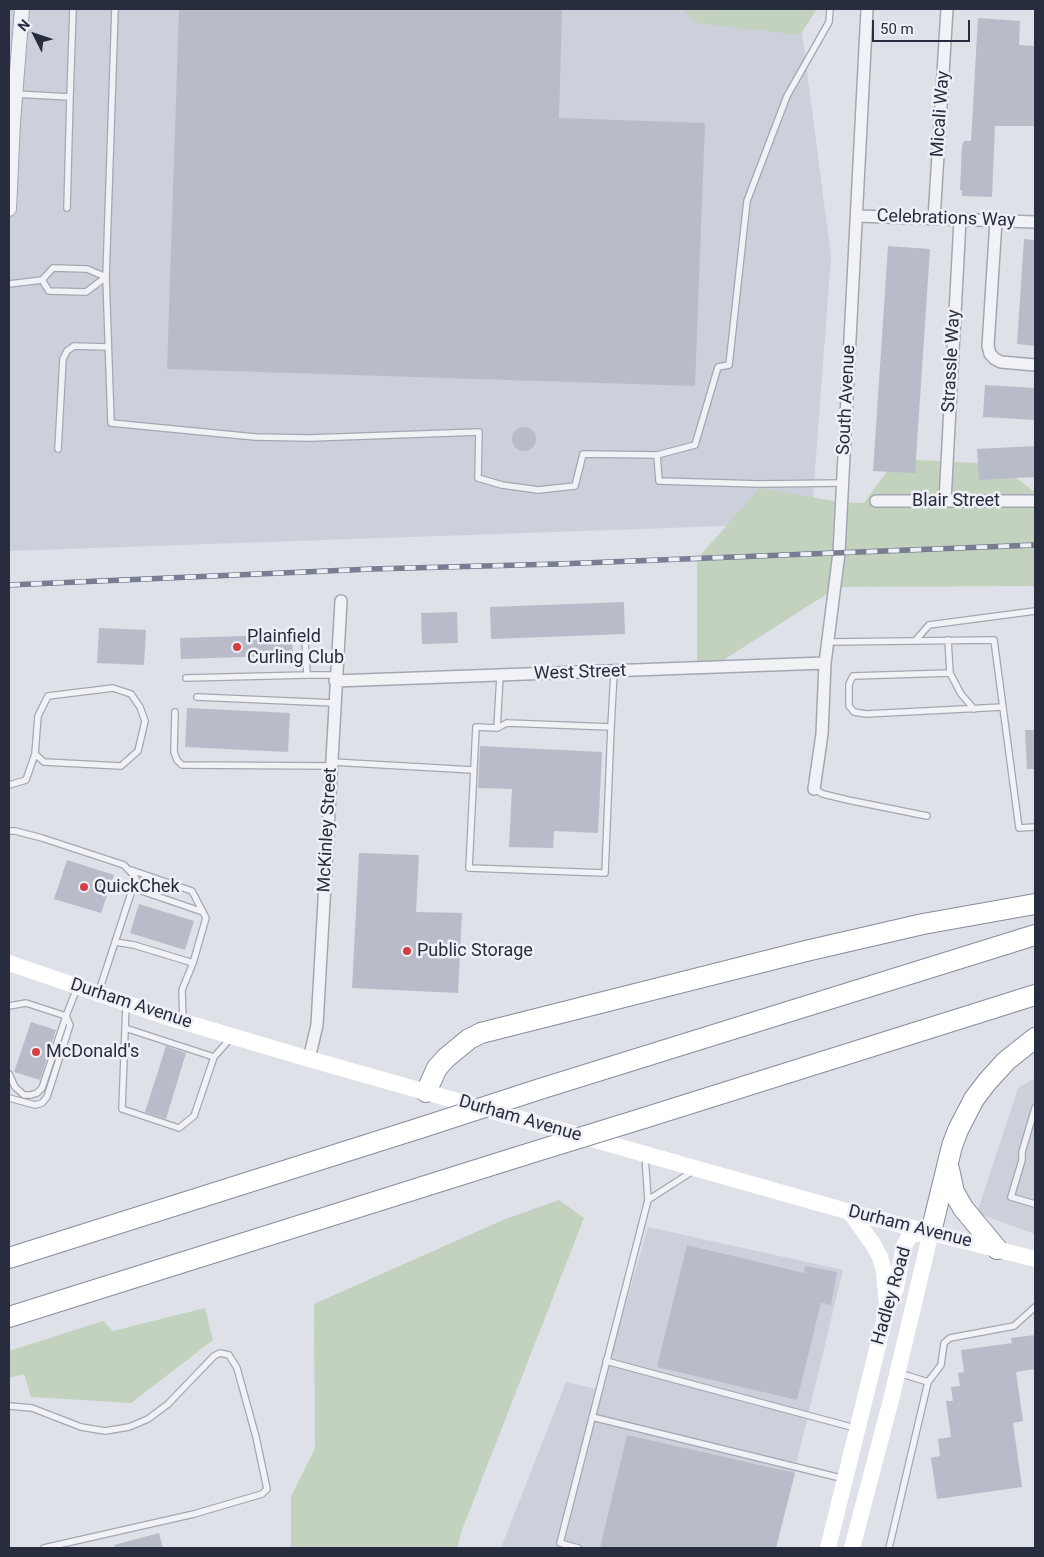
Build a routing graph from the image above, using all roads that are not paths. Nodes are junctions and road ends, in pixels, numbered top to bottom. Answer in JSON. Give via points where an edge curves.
{"nodes":[{"id":1,"x":22,"y":9,"type":"edge"},
{"id":2,"x":74,"y":9,"type":"edge"},
{"id":3,"x":115,"y":9,"type":"edge"},
{"id":4,"x":830,"y":9,"type":"edge"},
{"id":5,"x":867,"y":9,"type":"edge"},
{"id":6,"x":947,"y":9,"type":"edge"},
{"id":7,"x":15,"y":94,"type":"junction"},
{"id":8,"x":70,"y":97,"type":"junction"},
{"id":9,"x":11,"y":122,"type":"edge"},
{"id":10,"x":10,"y":150,"type":"edge"},
{"id":11,"x":66,"y":208,"type":"dead end"},
{"id":12,"x":9,"y":209,"type":"edge"},
{"id":13,"x":857,"y":216,"type":"junction"},
{"id":14,"x":934,"y":218,"type":"junction"},
{"id":15,"x":960,"y":220,"type":"junction"},
{"id":16,"x":996,"y":221,"type":"junction"},
{"id":17,"x":1035,"y":222,"type":"edge"},
{"id":18,"x":106,"y":277,"type":"junction"},
{"id":19,"x":42,"y":280,"type":"junction"},
{"id":20,"x":9,"y":284,"type":"edge"},
{"id":21,"x":108,"y":346,"type":"junction"},
{"id":22,"x":1035,"y":365,"type":"edge"},
{"id":23,"x":58,"y":449,"type":"dead end"},
{"id":24,"x":657,"y":455,"type":"junction"},
{"id":25,"x":843,"y":483,"type":"junction"},
{"id":26,"x":876,"y":501,"type":"dead end"},
{"id":27,"x":945,"y":501,"type":"junction"},
{"id":28,"x":1035,"y":501,"type":"edge"},
{"id":29,"x":340,"y":601,"type":"dead end"},
{"id":30,"x":1035,"y":611,"type":"edge"},
{"id":31,"x":305,"y":638,"type":"dead end"},
{"id":32,"x":948,"y":640,"type":"junction"},
{"id":33,"x":915,"y":641,"type":"junction"},
{"id":34,"x":828,"y":642,"type":"junction"},
{"id":35,"x":826,"y":663,"type":"junction"},
{"id":36,"x":614,"y":672,"type":"junction"},
{"id":37,"x":950,"y":673,"type":"junction"},
{"id":38,"x":307,"y":675,"type":"junction"},
{"id":39,"x":500,"y":676,"type":"junction"},
{"id":40,"x":186,"y":678,"type":"dead end"},
{"id":41,"x":335,"y":678,"type":"junction"},
{"id":42,"x":197,"y":697,"type":"dead end"},
{"id":43,"x":334,"y":703,"type":"junction"},
{"id":44,"x":1003,"y":707,"type":"junction"},
{"id":45,"x":974,"y":709,"type":"junction"},
{"id":46,"x":175,"y":712,"type":"dead end"},
{"id":47,"x":611,"y":727,"type":"junction"},
{"id":48,"x":496,"y":728,"type":"junction"},
{"id":49,"x":35,"y":754,"type":"junction"},
{"id":50,"x":332,"y":764,"type":"junction"},
{"id":51,"x":473,"y":770,"type":"junction"},
{"id":52,"x":9,"y":786,"type":"edge"},
{"id":53,"x":814,"y":789,"type":"joint"},
{"id":54,"x":928,"y":816,"type":"dead end"},
{"id":55,"x":1035,"y":827,"type":"edge"},
{"id":56,"x":9,"y":831,"type":"edge"},
{"id":57,"x":130,"y":870,"type":"junction"},
{"id":58,"x":132,"y":888,"type":"junction"},
{"id":59,"x":1035,"y":904,"type":"edge"},
{"id":60,"x":203,"y":912,"type":"junction"},
{"id":61,"x":1035,"y":935,"type":"edge"},
{"id":62,"x":115,"y":942,"type":"junction"},
{"id":63,"x":9,"y":963,"type":"edge"},
{"id":64,"x":193,"y":963,"type":"junction"},
{"id":65,"x":78,"y":986,"type":"junction"},
{"id":66,"x":98,"y":993,"type":"junction"},
{"id":67,"x":1035,"y":995,"type":"edge"},
{"id":68,"x":126,"y":1003,"type":"junction"},
{"id":69,"x":9,"y":1006,"type":"edge"},
{"id":70,"x":66,"y":1016,"type":"junction"},
{"id":71,"x":183,"y":1021,"type":"junction"},
{"id":72,"x":125,"y":1028,"type":"junction"},
{"id":73,"x":233,"y":1036,"type":"junction"},
{"id":74,"x":1035,"y":1038,"type":"edge"},
{"id":75,"x":214,"y":1057,"type":"junction"},
{"id":76,"x":309,"y":1059,"type":"junction"},
{"id":77,"x":9,"y":1074,"type":"edge"},
{"id":78,"x":9,"y":1088,"type":"edge"},
{"id":79,"x":426,"y":1092,"type":"junction"},
{"id":80,"x":24,"y":1094,"type":"junction"},
{"id":81,"x":9,"y":1098,"type":"edge"},
{"id":82,"x":1035,"y":1108,"type":"edge"},
{"id":83,"x":644,"y":1154,"type":"junction"},
{"id":84,"x":948,"y":1161,"type":"junction"},
{"id":85,"x":697,"y":1169,"type":"junction"},
{"id":86,"x":648,"y":1200,"type":"junction"},
{"id":87,"x":1035,"y":1204,"type":"edge"},
{"id":88,"x":850,"y":1212,"type":"junction"},
{"id":89,"x":931,"y":1232,"type":"junction"},
{"id":90,"x":996,"y":1249,"type":"junction"},
{"id":91,"x":9,"y":1258,"type":"edge"},
{"id":92,"x":1035,"y":1259,"type":"edge"},
{"id":93,"x":1035,"y":1306,"type":"edge"},
{"id":94,"x":887,"y":1309,"type":"junction"},
{"id":95,"x":9,"y":1317,"type":"edge"},
{"id":96,"x":606,"y":1361,"type":"junction"},
{"id":97,"x":897,"y":1373,"type":"junction"},
{"id":98,"x":928,"y":1382,"type":"junction"},
{"id":99,"x":9,"y":1406,"type":"edge"},
{"id":100,"x":592,"y":1417,"type":"junction"},
{"id":101,"x":857,"y":1429,"type":"junction"},
{"id":102,"x":845,"y":1480,"type":"junction"},
{"id":103,"x":44,"y":1548,"type":"edge"},
{"id":104,"x":578,"y":1548,"type":"edge"},
{"id":105,"x":828,"y":1548,"type":"edge"},
{"id":106,"x":854,"y":1548,"type":"edge"},
{"id":107,"x":889,"y":1548,"type":"edge"}],
"edges":[{"from":1,"to":7,"type":"street"},
{"from":2,"to":8,"type":"lane"},
{"from":3,"to":18,"type":"lane"},
{"from":4,"to":24,"type":"lane","via":[[829,22],[787,96],[747,201],[729,365],[718,367],[695,445]]},
{"from":5,"to":13,"type":"street","name":"South Avenue"},
{"from":6,"to":14,"type":"street","name":"Micali Way"},
{"from":7,"to":8,"type":"lane"},
{"from":7,"to":9,"type":"street"},
{"from":8,"to":11,"type":"lane"},
{"from":9,"to":10,"type":"street"},
{"from":10,"to":12,"type":"street"},
{"from":13,"to":14,"type":"street","name":"Celebrations Way"},
{"from":13,"to":25,"type":"street","name":"South Avenue"},
{"from":14,"to":15,"type":"street","name":"Celebrations Way"},
{"from":15,"to":16,"type":"street","name":"Celebrations Way"},
{"from":15,"to":27,"type":"street","name":"Strassle Way"},
{"from":16,"to":17,"type":"street","name":"Celebrations Way"},
{"from":16,"to":22,"type":"street","via":[[990,354],[1002,362]]},
{"from":18,"to":19,"type":"lane","via":[[87,269],[53,268]]},
{"from":18,"to":19,"type":"lane","via":[[86,292],[49,291]]},
{"from":18,"to":21,"type":"lane"},
{"from":19,"to":20,"type":"lane"},
{"from":21,"to":23,"type":"lane","via":[[74,346],[63,359]]},
{"from":21,"to":24,"type":"lane","via":[[111,422],[255,437],[479,432],[478,478],[538,490],[576,486],[583,454]]},
{"from":24,"to":25,"type":"lane","via":[[660,481]]},
{"from":25,"to":34,"type":"street","name":"South Avenue","via":[[839,553]]},
{"from":26,"to":27,"type":"street","name":"Blair Street"},
{"from":27,"to":28,"type":"street","name":"Blair Street"},
{"from":29,"to":41,"type":"street","name":"McKinley Street"},
{"from":30,"to":33,"type":"lane","via":[[929,625]]},
{"from":31,"to":38,"type":"lane"},
{"from":32,"to":33,"type":"lane"},
{"from":32,"to":37,"type":"lane"},
{"from":32,"to":44,"type":"lane","via":[[994,640]]},
{"from":33,"to":34,"type":"lane"},
{"from":34,"to":35,"type":"street","name":"South Avenue"},
{"from":35,"to":36,"type":"street","name":"West Street"},
{"from":35,"to":53,"type":"street","name":"South Avenue","via":[[822,734]]},
{"from":36,"to":39,"type":"street","name":"West Street"},
{"from":36,"to":47,"type":"lane"},
{"from":37,"to":45,"type":"lane"},
{"from":37,"to":45,"type":"lane","via":[[853,676],[849,684],[849,706],[854,712],[866,714]]},
{"from":38,"to":40,"type":"lane"},
{"from":38,"to":41,"type":"lane"},
{"from":39,"to":41,"type":"street","name":"West Street"},
{"from":39,"to":48,"type":"lane"},
{"from":41,"to":43,"type":"street","name":"McKinley Street"},
{"from":42,"to":43,"type":"lane"},
{"from":43,"to":50,"type":"street","name":"McKinley Street"},
{"from":44,"to":45,"type":"lane"},
{"from":44,"to":55,"type":"lane","via":[[1019,828]]},
{"from":46,"to":50,"type":"lane","via":[[174,752],[182,765]]},
{"from":47,"to":48,"type":"lane","via":[[507,723]]},
{"from":47,"to":51,"type":"lane","via":[[605,873],[469,868]]},
{"from":48,"to":51,"type":"lane","via":[[476,727]]},
{"from":49,"to":49,"type":"lane","via":[[38,716],[48,696],[113,688],[131,694],[140,707],[145,721],[138,751],[121,766],[44,762]]},
{"from":49,"to":52,"type":"lane","via":[[26,780]]},
{"from":50,"to":51,"type":"lane"},
{"from":50,"to":76,"type":"street","name":"McKinley Street","via":[[317,1025]]},
{"from":53,"to":54,"type":"lane","via":[[848,800]]},
{"from":56,"to":57,"type":"lane","via":[[42,838],[124,865]]},
{"from":57,"to":58,"type":"lane","via":[[136,878]]},
{"from":57,"to":60,"type":"lane","via":[[192,891]]},
{"from":58,"to":60,"type":"lane"},
{"from":58,"to":62,"type":"lane"},
{"from":59,"to":79,"type":"highway","via":[[923,924],[815,949],[481,1033],[446,1058],[437,1068]]},
{"from":60,"to":64,"type":"lane","via":[[206,918]]},
{"from":61,"to":91,"type":"highway","bridge":true},
{"from":62,"to":64,"type":"lane"},
{"from":62,"to":66,"type":"lane"},
{"from":63,"to":65,"type":"main road","name":"Durham Avenue"},
{"from":64,"to":71,"type":"lane","via":[[182,990]]},
{"from":65,"to":66,"type":"main road","name":"Durham Avenue"},
{"from":65,"to":70,"type":"lane"},
{"from":66,"to":68,"type":"main road","name":"Durham Avenue"},
{"from":67,"to":95,"type":"highway","bridge":true},
{"from":68,"to":71,"type":"main road","name":"Durham Avenue"},
{"from":68,"to":72,"type":"lane"},
{"from":69,"to":70,"type":"lane","via":[[26,1004]]},
{"from":70,"to":80,"type":"lane","via":[[42,1088],[31,1095]]},
{"from":70,"to":81,"type":"lane","via":[[69,1031],[47,1098],[35,1105]]},
{"from":71,"to":73,"type":"main road","name":"Durham Avenue"},
{"from":72,"to":75,"type":"lane"},
{"from":72,"to":75,"type":"lane","via":[[122,1109],[179,1128],[194,1116]]},
{"from":73,"to":75,"type":"lane"},
{"from":73,"to":76,"type":"main road","name":"Durham Avenue"},
{"from":74,"to":84,"type":"highway","via":[[1006,1061],[974,1100],[958,1130]]},
{"from":76,"to":79,"type":"main road","name":"Durham Avenue"},
{"from":77,"to":80,"type":"lane","via":[[15,1087]]},
{"from":78,"to":80,"type":"lane"},
{"from":79,"to":83,"type":"main road","name":"Durham Avenue"},
{"from":82,"to":87,"type":"lane","via":[[1011,1197]]},
{"from":83,"to":85,"type":"main road","name":"Durham Avenue"},
{"from":83,"to":86,"type":"lane"},
{"from":84,"to":89,"type":"highway"},
{"from":84,"to":90,"type":"highway","via":[[954,1192]]},
{"from":85,"to":86,"type":"lane"},
{"from":85,"to":88,"type":"main road","name":"Durham Avenue"},
{"from":86,"to":96,"type":"lane"},
{"from":88,"to":89,"type":"main road","name":"Durham Avenue"},
{"from":88,"to":94,"type":"main road","via":[[880,1257]]},
{"from":89,"to":90,"type":"main road","name":"Durham Avenue"},
{"from":89,"to":94,"type":"main road","name":"Hadley Road","via":[[909,1237]]},
{"from":89,"to":97,"type":"main road","name":"Hadley Road"},
{"from":90,"to":92,"type":"main road","name":"Durham Avenue"},
{"from":93,"to":98,"type":"lane","via":[[1014,1326],[950,1338],[944,1342],[940,1365]]},
{"from":94,"to":101,"type":"main road","name":"Hadley Road"},
{"from":96,"to":100,"type":"lane"},
{"from":96,"to":101,"type":"lane"},
{"from":97,"to":98,"type":"lane"},
{"from":97,"to":106,"type":"main road","name":"Hadley Road"},
{"from":98,"to":107,"type":"lane"},
{"from":99,"to":103,"type":"lane","via":[[32,1408],[98,1430],[129,1427],[148,1419],[168,1404],[220,1353],[229,1355],[237,1368],[256,1437],[267,1489],[262,1494],[194,1514]]},
{"from":100,"to":102,"type":"lane"},
{"from":100,"to":104,"type":"lane","via":[[560,1543]]},
{"from":101,"to":102,"type":"main road","name":"Hadley Road"},
{"from":102,"to":105,"type":"main road","name":"Hadley Road"}]}
